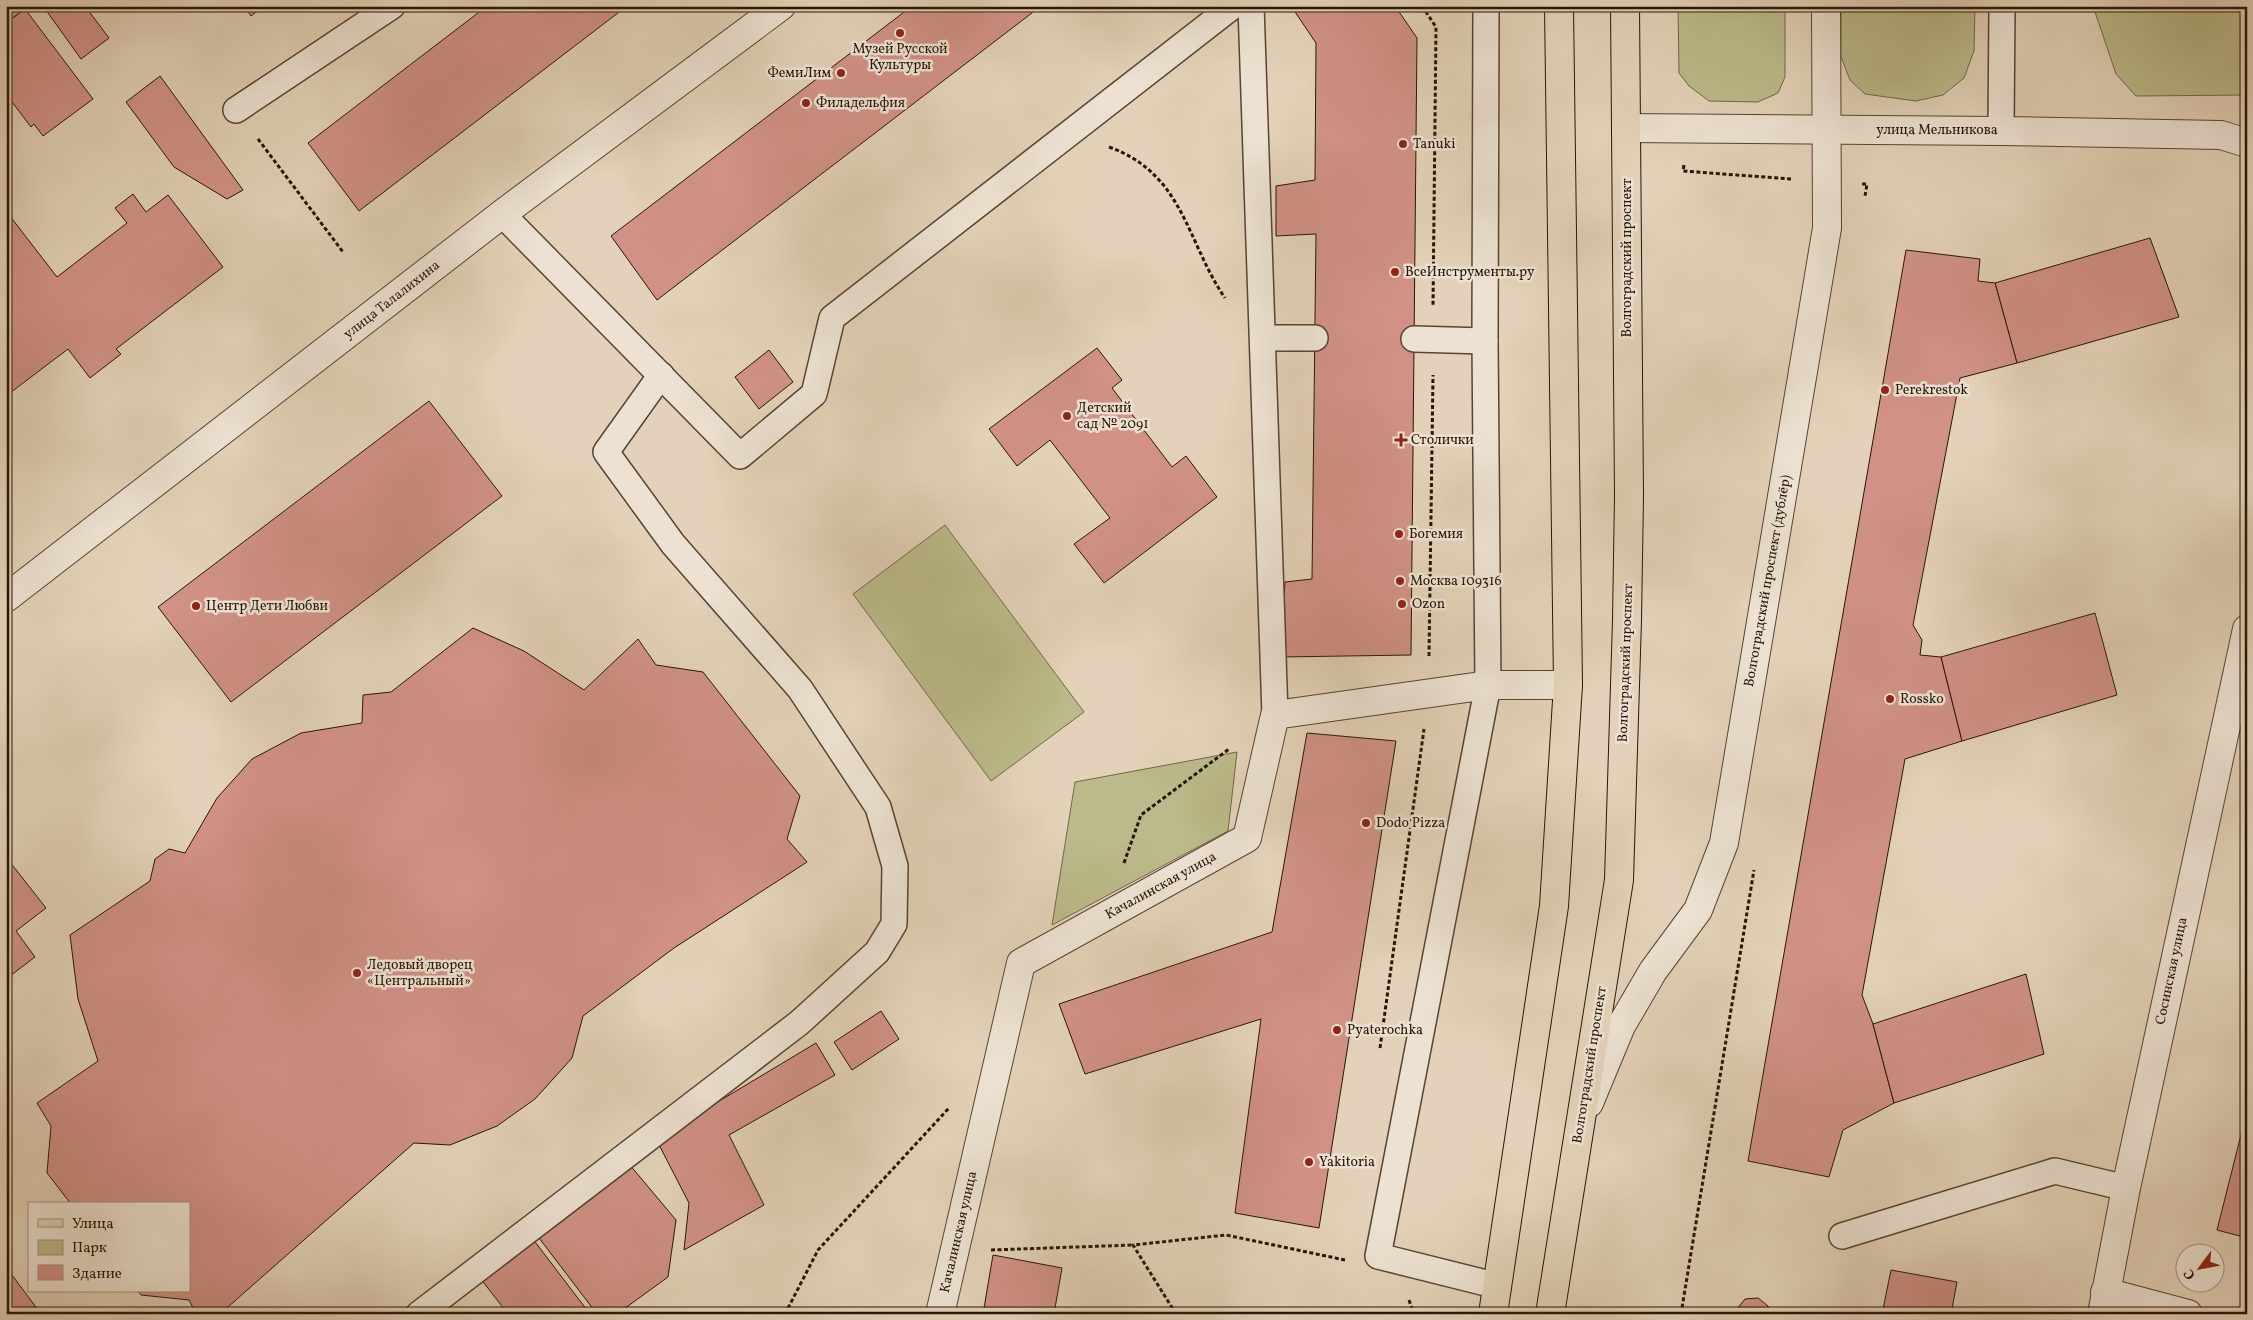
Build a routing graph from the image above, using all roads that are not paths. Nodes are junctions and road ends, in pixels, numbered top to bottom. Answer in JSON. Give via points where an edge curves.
{"nodes":[{"id":1,"x":392,"y":6,"type":"edge"},
{"id":2,"x":781,"y":6,"type":"edge"},
{"id":3,"x":1234,"y":6,"type":"edge"},
{"id":4,"x":1252,"y":6,"type":"edge"},
{"id":5,"x":1486,"y":6,"type":"edge"},
{"id":6,"x":1559,"y":6,"type":"edge"},
{"id":7,"x":1625,"y":6,"type":"edge"},
{"id":8,"x":1826,"y":6,"type":"edge"},
{"id":9,"x":2002,"y":6,"type":"edge"},
{"id":10,"x":236,"y":110,"type":"road end"},
{"id":11,"x":1626,"y":128,"type":"junction"},
{"id":12,"x":1828,"y":130,"type":"junction"},
{"id":13,"x":2001,"y":131,"type":"junction"},
{"id":14,"x":2247,"y":143,"type":"edge"},
{"id":15,"x":502,"y":214,"type":"junction"},
{"id":16,"x":1263,"y":338,"type":"junction"},
{"id":17,"x":1315,"y":338,"type":"dead end"},
{"id":18,"x":1424,"y":339,"type":"road end"},
{"id":19,"x":1486,"y":341,"type":"junction"},
{"id":20,"x":661,"y":375,"type":"junction"},
{"id":21,"x":6,"y":598,"type":"edge"},
{"id":22,"x":2247,"y":629,"type":"edge"},
{"id":23,"x":1488,"y":685,"type":"junction"},
{"id":24,"x":1568,"y":685,"type":"junction"},
{"id":25,"x":1275,"y":715,"type":"junction"},
{"id":26,"x":1581,"y":1120,"type":"junction"},
{"id":27,"x":2126,"y":1188,"type":"junction"},
{"id":28,"x":1842,"y":1236,"type":"dead end"},
{"id":29,"x":1498,"y":1286,"type":"junction"},
{"id":30,"x":2103,"y":1303,"type":"edge"},
{"id":31,"x":419,"y":1314,"type":"edge"},
{"id":32,"x":940,"y":1314,"type":"edge"},
{"id":33,"x":1494,"y":1314,"type":"edge"},
{"id":34,"x":1550,"y":1314,"type":"edge"},
{"id":35,"x":2188,"y":1314,"type":"edge"}],
"edges":[{"from":1,"to":10,"type":"lane"},
{"from":2,"to":15,"type":"street","name":"улица Талалихина"},
{"from":3,"to":20,"type":"lane","via":[[832,318],[814,394],[740,456]]},
{"from":4,"to":16,"type":"lane"},
{"from":5,"to":19,"type":"lane"},
{"from":6,"to":24,"type":"main road"},
{"from":7,"to":11,"type":"main road","name":"Волгоградский проспект"},
{"from":8,"to":12,"type":"street","name":"Волгоградский проспект (дублёр)"},
{"from":9,"to":13,"type":"lane"},
{"from":11,"to":12,"type":"street","name":"улица Мельникова"},
{"from":11,"to":26,"type":"main road","name":"Волгоградский проспект","via":[[1629,506],[1619,880]]},
{"from":12,"to":13,"type":"street","name":"улица Мельникова"},
{"from":12,"to":26,"type":"street","name":"Волгоградский проспект (дублёр)","via":[[1827,228],[1724,843],[1698,910],[1653,971],[1620,1026]]},
{"from":13,"to":14,"type":"street","name":"улица Мельникова","via":[[2221,135]]},
{"from":15,"to":20,"type":"lane"},
{"from":15,"to":21,"type":"street","name":"улица Талалихина"},
{"from":16,"to":17,"type":"lane"},
{"from":16,"to":25,"type":"lane"},
{"from":18,"to":19,"type":"lane"},
{"from":19,"to":23,"type":"lane"},
{"from":20,"to":31,"type":"lane","via":[[606,452],[673,544],[800,689],[878,807],[895,866],[894,924],[877,952],[799,1023]]},
{"from":22,"to":27,"type":"street","name":"Сосинская улица"},
{"from":23,"to":24,"type":"street"},
{"from":23,"to":25,"type":"street"},
{"from":23,"to":29,"type":"lane","via":[[1378,1256]]},
{"from":24,"to":29,"type":"main road","via":[[1554,906]]},
{"from":25,"to":32,"type":"street","name":"Качалинская улица","via":[[1246,838],[1022,963]]},
{"from":26,"to":34,"type":"main road","name":"Волгоградский проспект"},
{"from":27,"to":28,"type":"lane","via":[[2055,1170]]},
{"from":27,"to":30,"type":"street","name":"Сосинская улица"},
{"from":29,"to":33,"type":"main road"},
{"from":30,"to":35,"type":"street"}]}
